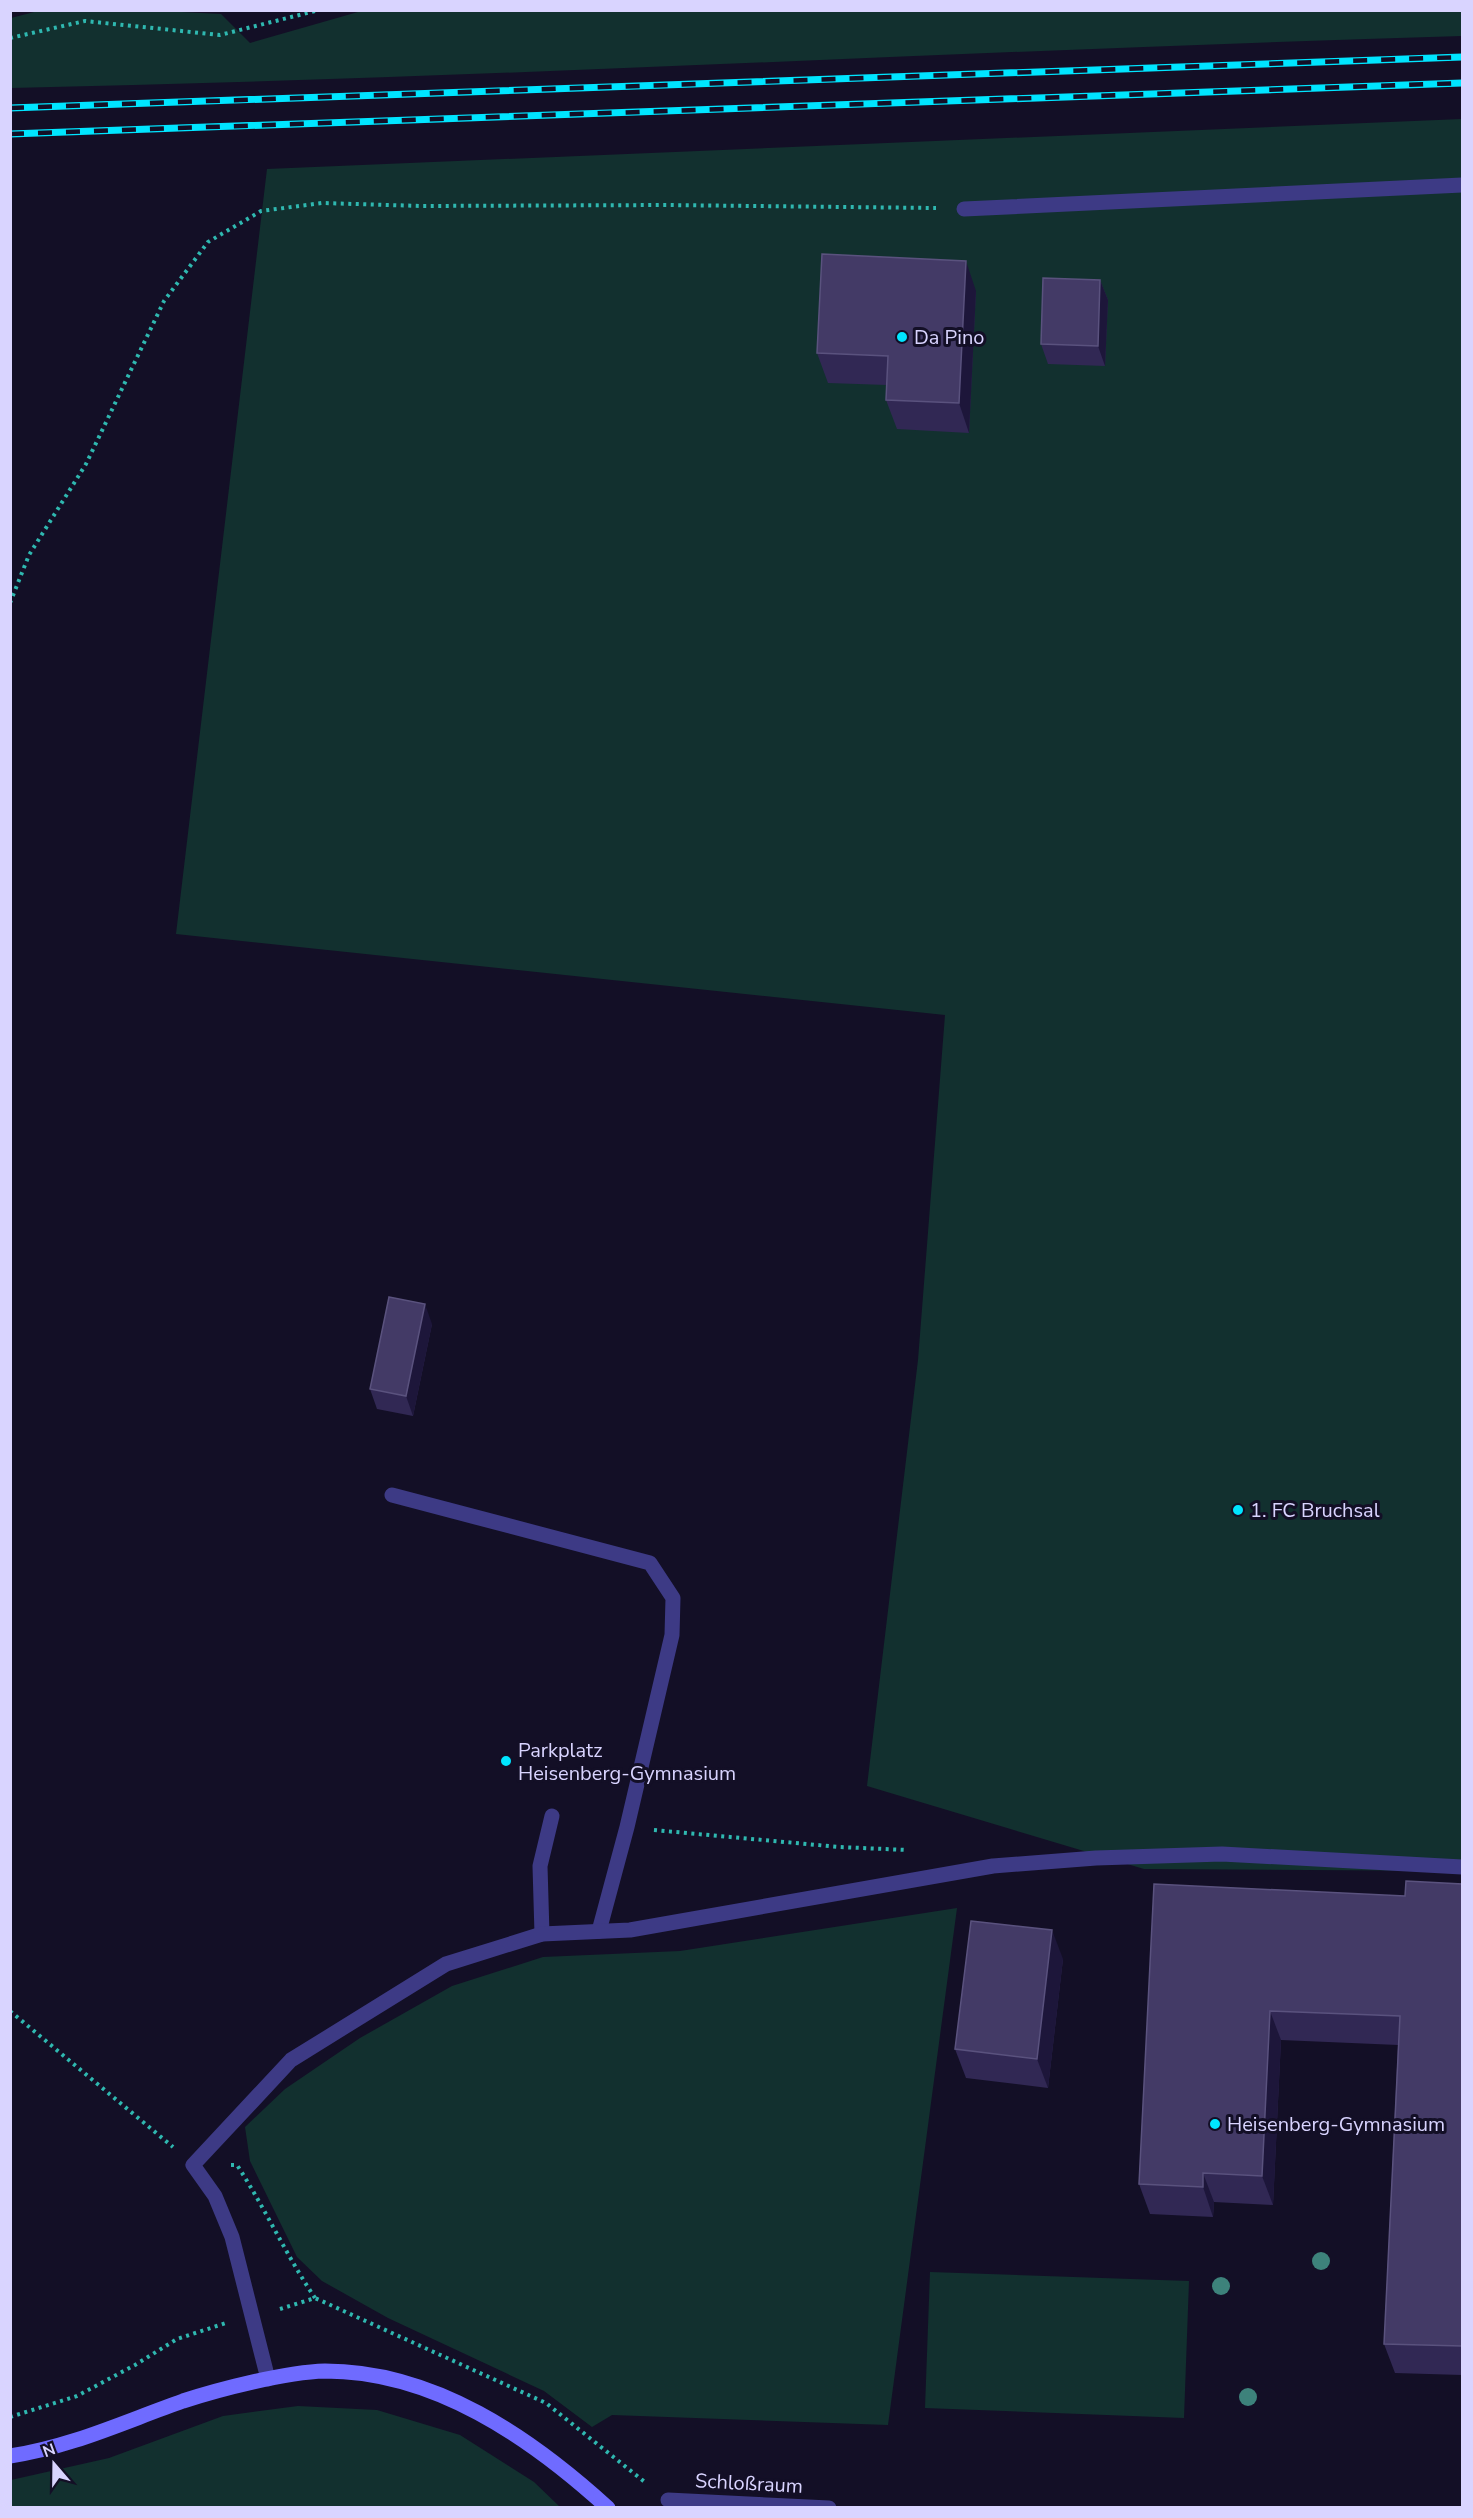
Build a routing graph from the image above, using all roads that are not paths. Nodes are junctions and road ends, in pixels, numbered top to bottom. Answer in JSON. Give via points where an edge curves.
{"nodes":[{"id":1,"x":1462,"y":185,"type":"edge"},
{"id":2,"x":964,"y":209,"type":"road end"},
{"id":3,"x":392,"y":1495,"type":"dead end"},
{"id":4,"x":552,"y":1816,"type":"dead end"},
{"id":5,"x":1462,"y":1867,"type":"edge"},
{"id":6,"x":599,"y":1931,"type":"junction"},
{"id":7,"x":543,"y":1934,"type":"junction"},
{"id":8,"x":268,"y":2379,"type":"junction"},
{"id":9,"x":10,"y":2456,"type":"edge"},
{"id":10,"x":668,"y":2500,"type":"dead end"},
{"id":11,"x":608,"y":2508,"type":"edge"},
{"id":12,"x":829,"y":2508,"type":"edge"}],
"edges":[{"from":1,"to":2,"type":"lane"},
{"from":3,"to":6,"type":"lane","via":[[650,1563],[673,1598],[672,1635]]},
{"from":4,"to":7,"type":"lane","via":[[540,1866]]},
{"from":5,"to":6,"type":"lane","via":[[1222,1854],[1096,1858],[993,1866],[630,1930]]},
{"from":6,"to":7,"type":"lane"},
{"from":7,"to":8,"type":"lane","via":[[446,1964],[291,2060],[193,2165],[214,2196],[231,2236]]},
{"from":8,"to":9,"type":"main road","via":[[185,2401],[42,2451]]},
{"from":8,"to":11,"type":"main road","via":[[324,2371],[379,2377],[429,2390],[475,2410],[510,2432],[580,2482]]},
{"from":10,"to":12,"type":"lane","name":"Schloßraum"}]}
